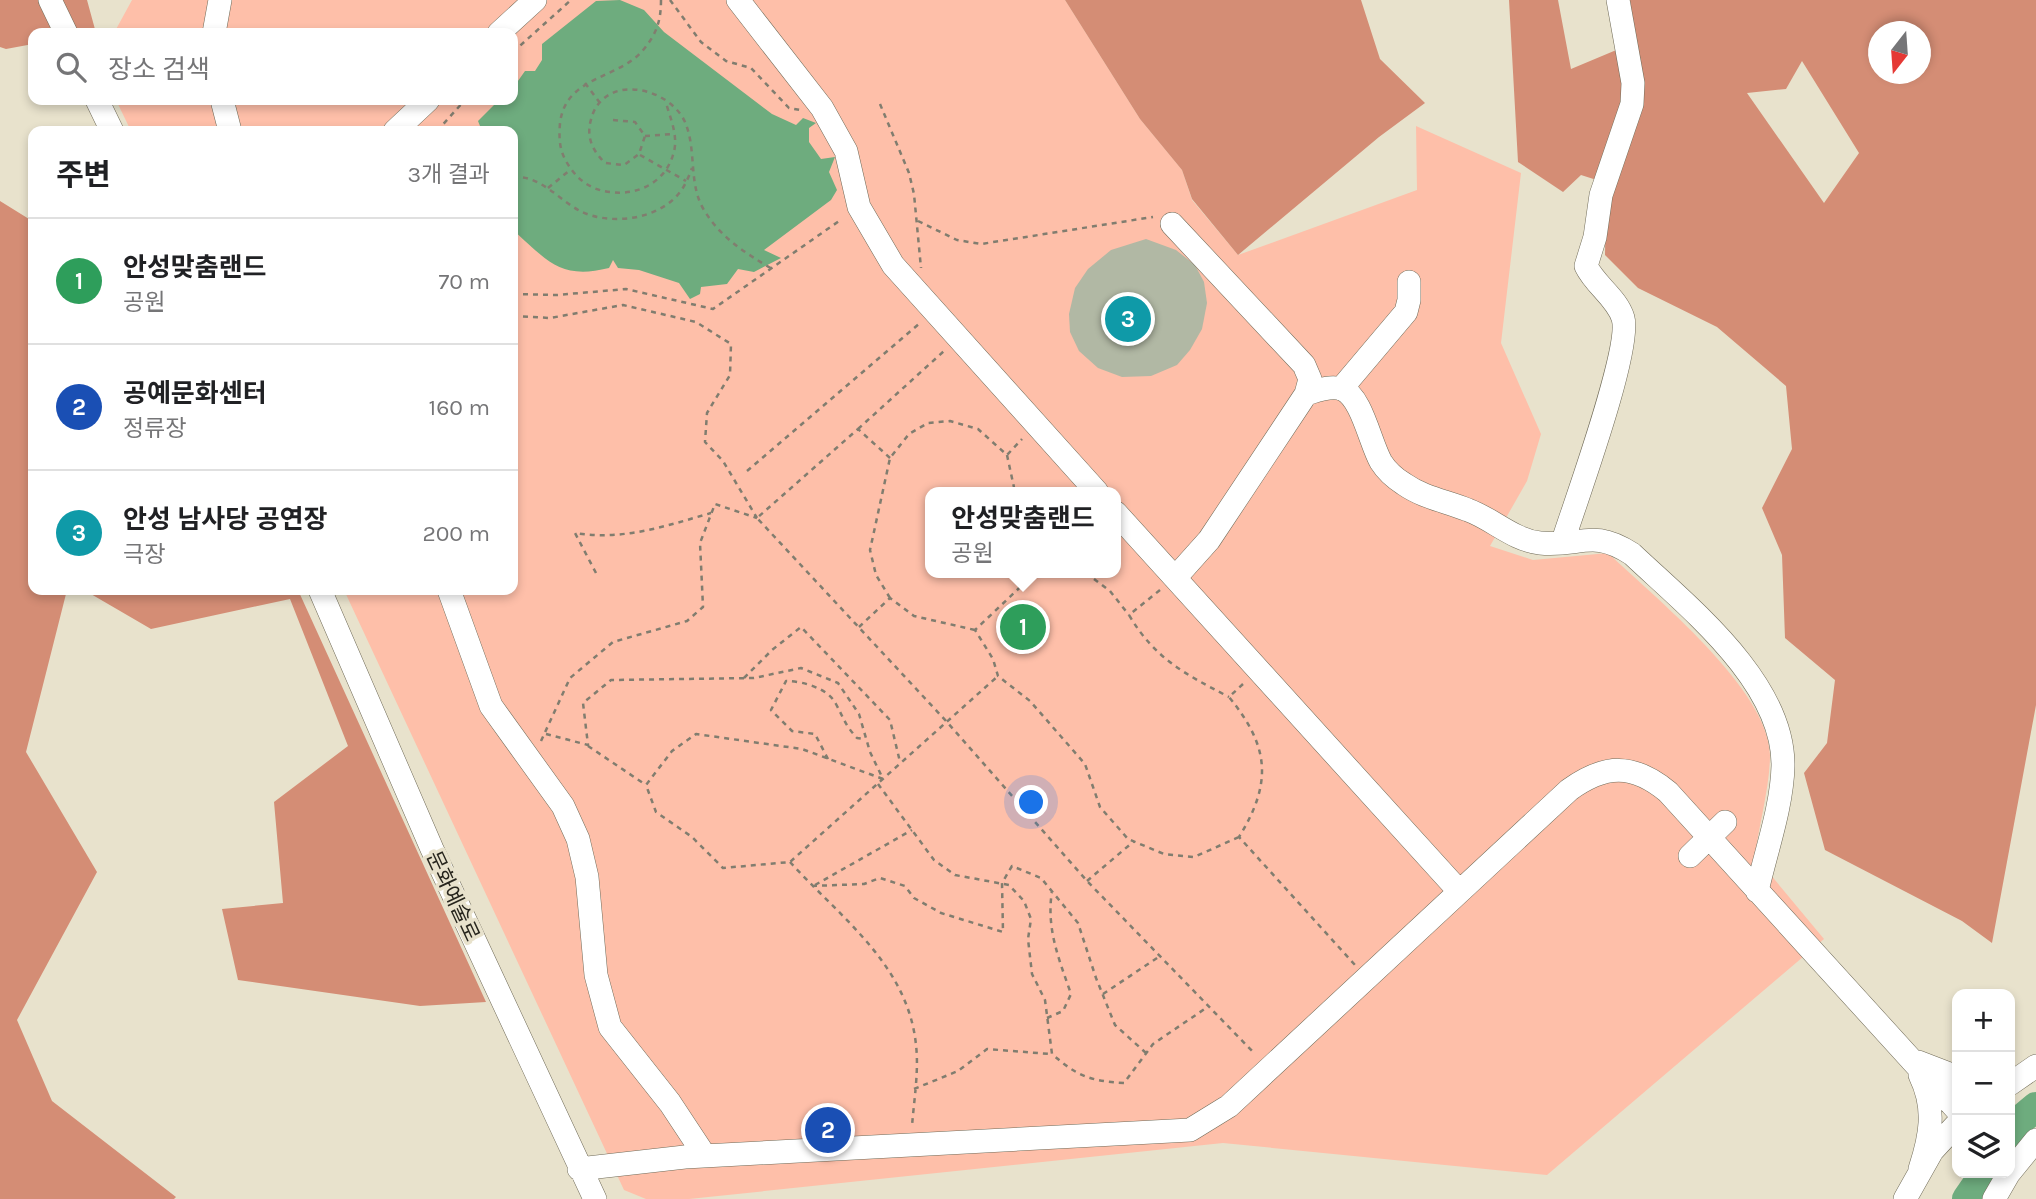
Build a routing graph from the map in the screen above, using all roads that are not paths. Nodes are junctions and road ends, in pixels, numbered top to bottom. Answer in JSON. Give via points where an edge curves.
{"nodes":[{"id":1,"x":50,"y":0,"type":"edge"},
{"id":2,"x":220,"y":0,"type":"edge"},
{"id":3,"x":535,"y":0,"type":"edge"},
{"id":4,"x":738,"y":0,"type":"edge"},
{"id":5,"x":1618,"y":0,"type":"edge"},
{"id":6,"x":64,"y":28,"type":"edge"},
{"id":7,"x":215,"y":28,"type":"edge"},
{"id":8,"x":504,"y":28,"type":"edge"},
{"id":9,"x":99,"y":105,"type":"edge"},
{"id":10,"x":223,"y":105,"type":"edge"},
{"id":11,"x":423,"y":105,"type":"edge"},
{"id":12,"x":110,"y":126,"type":"edge"},
{"id":13,"x":229,"y":126,"type":"edge"},
{"id":14,"x":399,"y":126,"type":"edge"},
{"id":15,"x":1172,"y":224,"type":"road end"},
{"id":16,"x":1409,"y":282,"type":"dead end"},
{"id":17,"x":1341,"y":389,"type":"junction"},
{"id":18,"x":1306,"y":394,"type":"junction"},
{"id":19,"x":1092,"y":487,"type":"edge"},
{"id":20,"x":1121,"y":519,"type":"edge"},
{"id":21,"x":1563,"y":541,"type":"junction"},
{"id":22,"x":1175,"y":578,"type":"junction"},
{"id":23,"x":322,"y":595,"type":"edge"},
{"id":24,"x":451,"y":595,"type":"edge"},
{"id":25,"x":1725,"y":822,"type":"dead end"},
{"id":26,"x":1708,"y":838,"type":"junction"},
{"id":27,"x":1690,"y":856,"type":"dead end"},
{"id":28,"x":1459,"y":891,"type":"junction"},
{"id":29,"x":1757,"y":891,"type":"junction"},
{"id":30,"x":1912,"y":1060,"type":"junction"},
{"id":31,"x":2036,"y":1060,"type":"edge"},
{"id":32,"x":2036,"y":1066,"type":"edge"},
{"id":33,"x":2015,"y":1067,"type":"edge"},
{"id":34,"x":1952,"y":1075,"type":"edge"},
{"id":35,"x":2015,"y":1081,"type":"edge"},
{"id":36,"x":1952,"y":1104,"type":"edge"},
{"id":37,"x":1952,"y":1130,"type":"edge"},
{"id":38,"x":2036,"y":1140,"type":"edge"},
{"id":39,"x":705,"y":1156,"type":"junction"},
{"id":40,"x":2015,"y":1166,"type":"edge"},
{"id":41,"x":579,"y":1169,"type":"junction"},
{"id":42,"x":1920,"y":1169,"type":"junction"},
{"id":43,"x":2006,"y":1178,"type":"edge"},
{"id":44,"x":594,"y":1199,"type":"edge"},
{"id":45,"x":1905,"y":1199,"type":"edge"},
{"id":46,"x":1994,"y":1199,"type":"edge"}],
"edges":[{"from":1,"to":6,"type":"street"},
{"from":2,"to":7,"type":"street"},
{"from":3,"to":8,"type":"street"},
{"from":4,"to":19,"type":"street","via":[[824,112],[846,151],[859,207],[893,265]]},
{"from":5,"to":21,"type":"street","via":[[1633,83],[1632,104],[1601,195],[1587,266],[1618,308],[1624,320],[1623,337],[1605,412]]},
{"from":9,"to":12,"type":"street"},
{"from":10,"to":13,"type":"street"},
{"from":11,"to":14,"type":"street"},
{"from":15,"to":18,"type":"street","via":[[1304,366],[1310,379]]},
{"from":16,"to":17,"type":"street","via":[[1406,313]]},
{"from":17,"to":18,"type":"street"},
{"from":17,"to":21,"type":"street","via":[[1355,399],[1383,465],[1404,484],[1429,498],[1470,510],[1508,533],[1540,543]]},
{"from":18,"to":22,"type":"street","via":[[1209,540]]},
{"from":20,"to":22,"type":"street"},
{"from":21,"to":29,"type":"street","via":[[1612,541],[1632,554],[1736,658],[1767,702],[1777,722],[1783,766]]},
{"from":22,"to":28,"type":"street"},
{"from":23,"to":41,"type":"street","name":"문화예술로"},
{"from":24,"to":39,"type":"street","via":[[491,706],[563,806],[578,839],[587,877],[596,975],[610,1027]]},
{"from":25,"to":26,"type":"street"},
{"from":26,"to":27,"type":"street"},
{"from":26,"to":28,"type":"street","via":[[1653,779],[1616,770],[1597,773],[1569,790]]},
{"from":26,"to":29,"type":"street"},
{"from":28,"to":39,"type":"street","via":[[1229,1106],[1189,1130]]},
{"from":29,"to":30,"type":"street"},
{"from":30,"to":34,"type":"street"},
{"from":30,"to":36,"type":"street"},
{"from":30,"to":42,"type":"street","via":[[1931,1109]]},
{"from":31,"to":33,"type":"street"},
{"from":32,"to":35,"type":"street"},
{"from":37,"to":42,"type":"street"},
{"from":38,"to":40,"type":"street"},
{"from":39,"to":41,"type":"street"},
{"from":41,"to":44,"type":"street","name":"문화예술로"},
{"from":42,"to":45,"type":"street"},
{"from":43,"to":46,"type":"street"}]}
